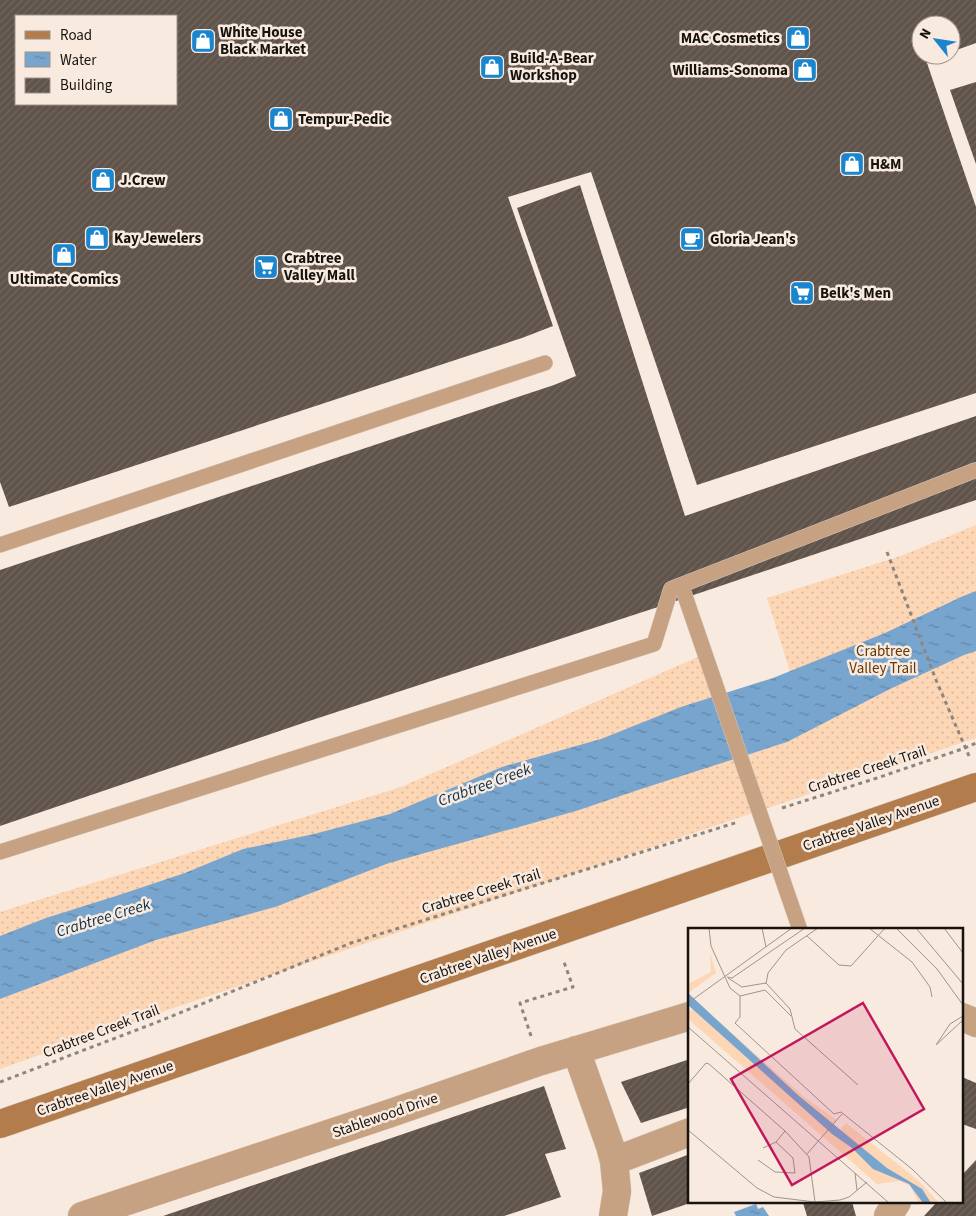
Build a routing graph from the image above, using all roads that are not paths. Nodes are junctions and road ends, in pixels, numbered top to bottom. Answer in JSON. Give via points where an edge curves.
{"nodes":[{"id":1,"x":545,"y":363,"type":"dead end"},
{"id":2,"x":976,"y":470,"type":"edge"},
{"id":3,"x":0,"y":545,"type":"edge"},
{"id":4,"x":684,"y":593,"type":"dead end"},
{"id":5,"x":976,"y":787,"type":"edge"},
{"id":6,"x":0,"y":852,"type":"edge"},
{"id":7,"x":799,"y":928,"type":"edge"},
{"id":8,"x":688,"y":1017,"type":"edge"},
{"id":9,"x":964,"y":1018,"type":"edge"},
{"id":10,"x":976,"y":1023,"type":"edge"},
{"id":11,"x":576,"y":1050,"type":"junction"},
{"id":12,"x":0,"y":1124,"type":"edge"},
{"id":13,"x":688,"y":1133,"type":"edge"},
{"id":14,"x":614,"y":1161,"type":"junction"},
{"id":15,"x":896,"y":1204,"type":"edge"},
{"id":16,"x":132,"y":1208,"type":"edge"},
{"id":17,"x":82,"y":1216,"type":"edge"},
{"id":18,"x":613,"y":1216,"type":"edge"},
{"id":19,"x":888,"y":1216,"type":"edge"}],
"edges":[{"from":1,"to":3,"type":"lane"},
{"from":2,"to":6,"type":"lane","via":[[671,589],[654,644]]},
{"from":4,"to":7,"type":"lane","bridge":true},
{"from":5,"to":12,"type":"street","name":"Crabtree Valley Avenue"},
{"from":8,"to":11,"type":"street","name":"Stablewood Drive"},
{"from":9,"to":10,"type":"street"},
{"from":11,"to":14,"type":"street"},
{"from":11,"to":16,"type":"street","name":"Stablewood Drive","via":[[379,1117]]},
{"from":13,"to":14,"type":"street"},
{"from":14,"to":18,"type":"street","via":[[617,1191]]},
{"from":15,"to":19,"type":"street"},
{"from":16,"to":17,"type":"street","name":"Stablewood Drive"}]}
